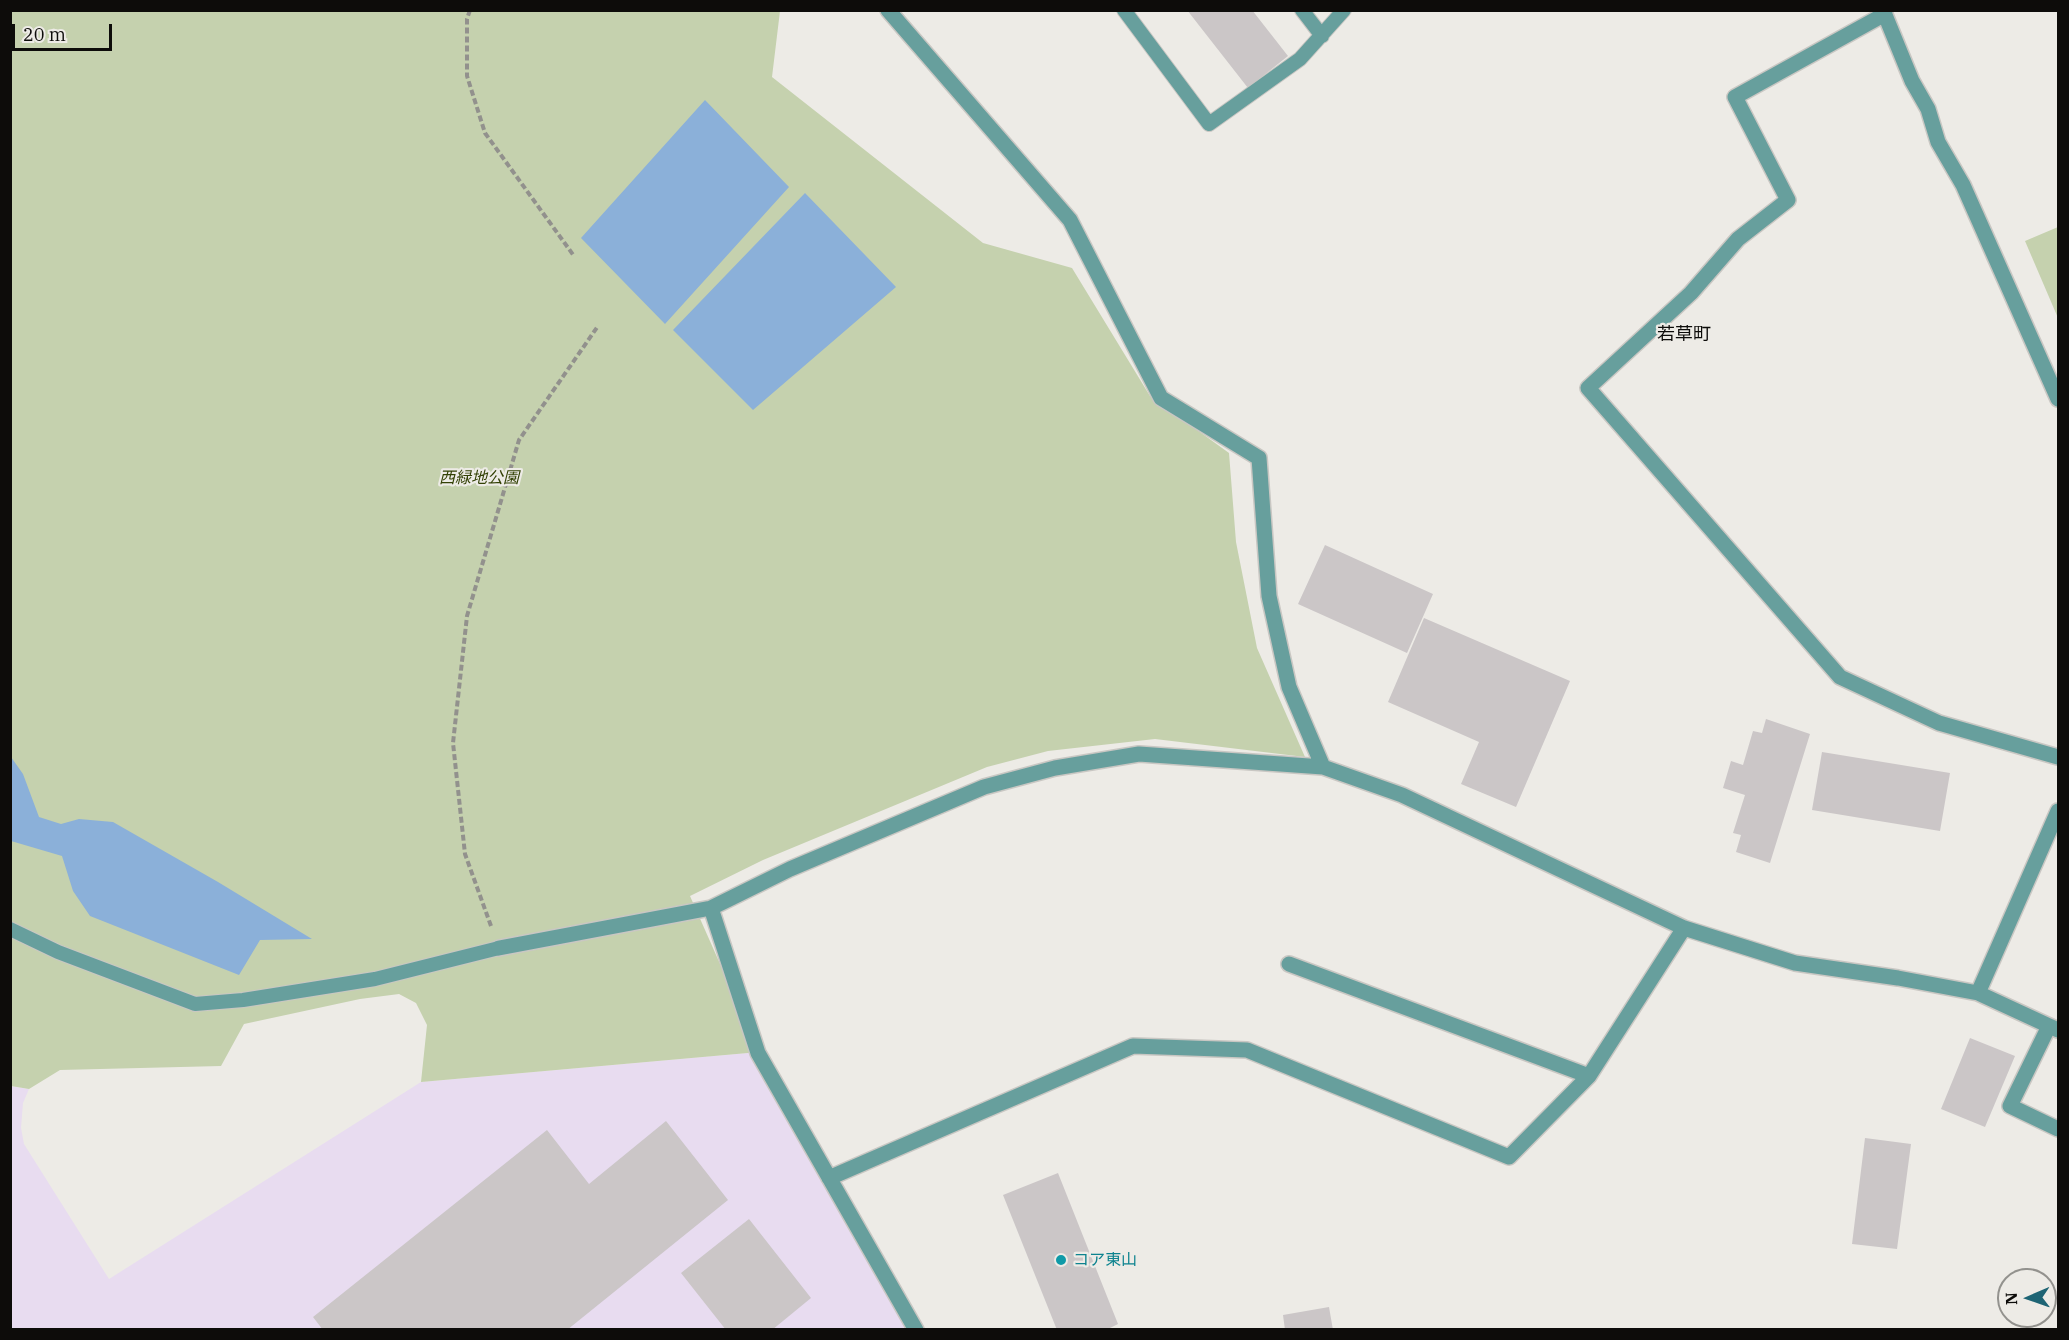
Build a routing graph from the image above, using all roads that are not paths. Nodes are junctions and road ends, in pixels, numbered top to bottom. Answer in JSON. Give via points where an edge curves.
{"nodes":[{"id":1,"x":888,"y":10,"type":"edge"},
{"id":2,"x":1124,"y":10,"type":"edge"},
{"id":3,"x":1302,"y":10,"type":"edge"},
{"id":4,"x":1344,"y":10,"type":"edge"},
{"id":5,"x":1884,"y":12,"type":"edge"},
{"id":6,"x":1322,"y":36,"type":"junction"},
{"id":7,"x":2058,"y":399,"type":"edge"},
{"id":8,"x":2058,"y":757,"type":"edge"},
{"id":9,"x":1323,"y":767,"type":"junction"},
{"id":10,"x":2058,"y":811,"type":"edge"},
{"id":11,"x":711,"y":908,"type":"junction"},
{"id":12,"x":1684,"y":928,"type":"junction"},
{"id":13,"x":10,"y":929,"type":"edge"},
{"id":14,"x":499,"y":948,"type":"joint"},
{"id":15,"x":1290,"y":964,"type":"dead end"},
{"id":16,"x":1978,"y":993,"type":"junction"},
{"id":17,"x":2054,"y":1028,"type":"edge"},
{"id":18,"x":1589,"y":1076,"type":"junction"},
{"id":19,"x":2058,"y":1129,"type":"edge"},
{"id":20,"x":829,"y":1178,"type":"junction"},
{"id":21,"x":916,"y":1329,"type":"edge"}],
"edges":[{"from":1,"to":9,"type":"street","via":[[1070,219],[1161,398],[1259,458],[1269,596],[1289,687]]},
{"from":2,"to":6,"type":"lane","via":[[1209,124],[1300,60]]},
{"from":3,"to":6,"type":"lane"},
{"from":4,"to":6,"type":"lane"},
{"from":5,"to":7,"type":"street","via":[[1912,81],[1928,109],[1938,142],[1963,185]]},
{"from":5,"to":8,"type":"street","via":[[1736,97],[1788,200],[1738,239],[1691,293],[1588,388],[1840,677],[1939,723]]},
{"from":9,"to":11,"type":"street","via":[[1139,754],[1055,768],[984,787],[790,869]]},
{"from":9,"to":12,"type":"street","via":[[1402,795]]},
{"from":10,"to":16,"type":"street"},
{"from":11,"to":14,"type":"street"},
{"from":11,"to":20,"type":"street","via":[[758,1053]]},
{"from":12,"to":16,"type":"street","via":[[1795,963]]},
{"from":12,"to":18,"type":"street"},
{"from":13,"to":14,"type":"lane","via":[[195,1004],[375,979]]},
{"from":15,"to":18,"type":"street"},
{"from":16,"to":17,"type":"street"},
{"from":17,"to":19,"type":"street","via":[[2010,1106]]},
{"from":18,"to":20,"type":"street","via":[[1509,1157],[1247,1050],[1133,1046]]},
{"from":20,"to":21,"type":"street"}]}
